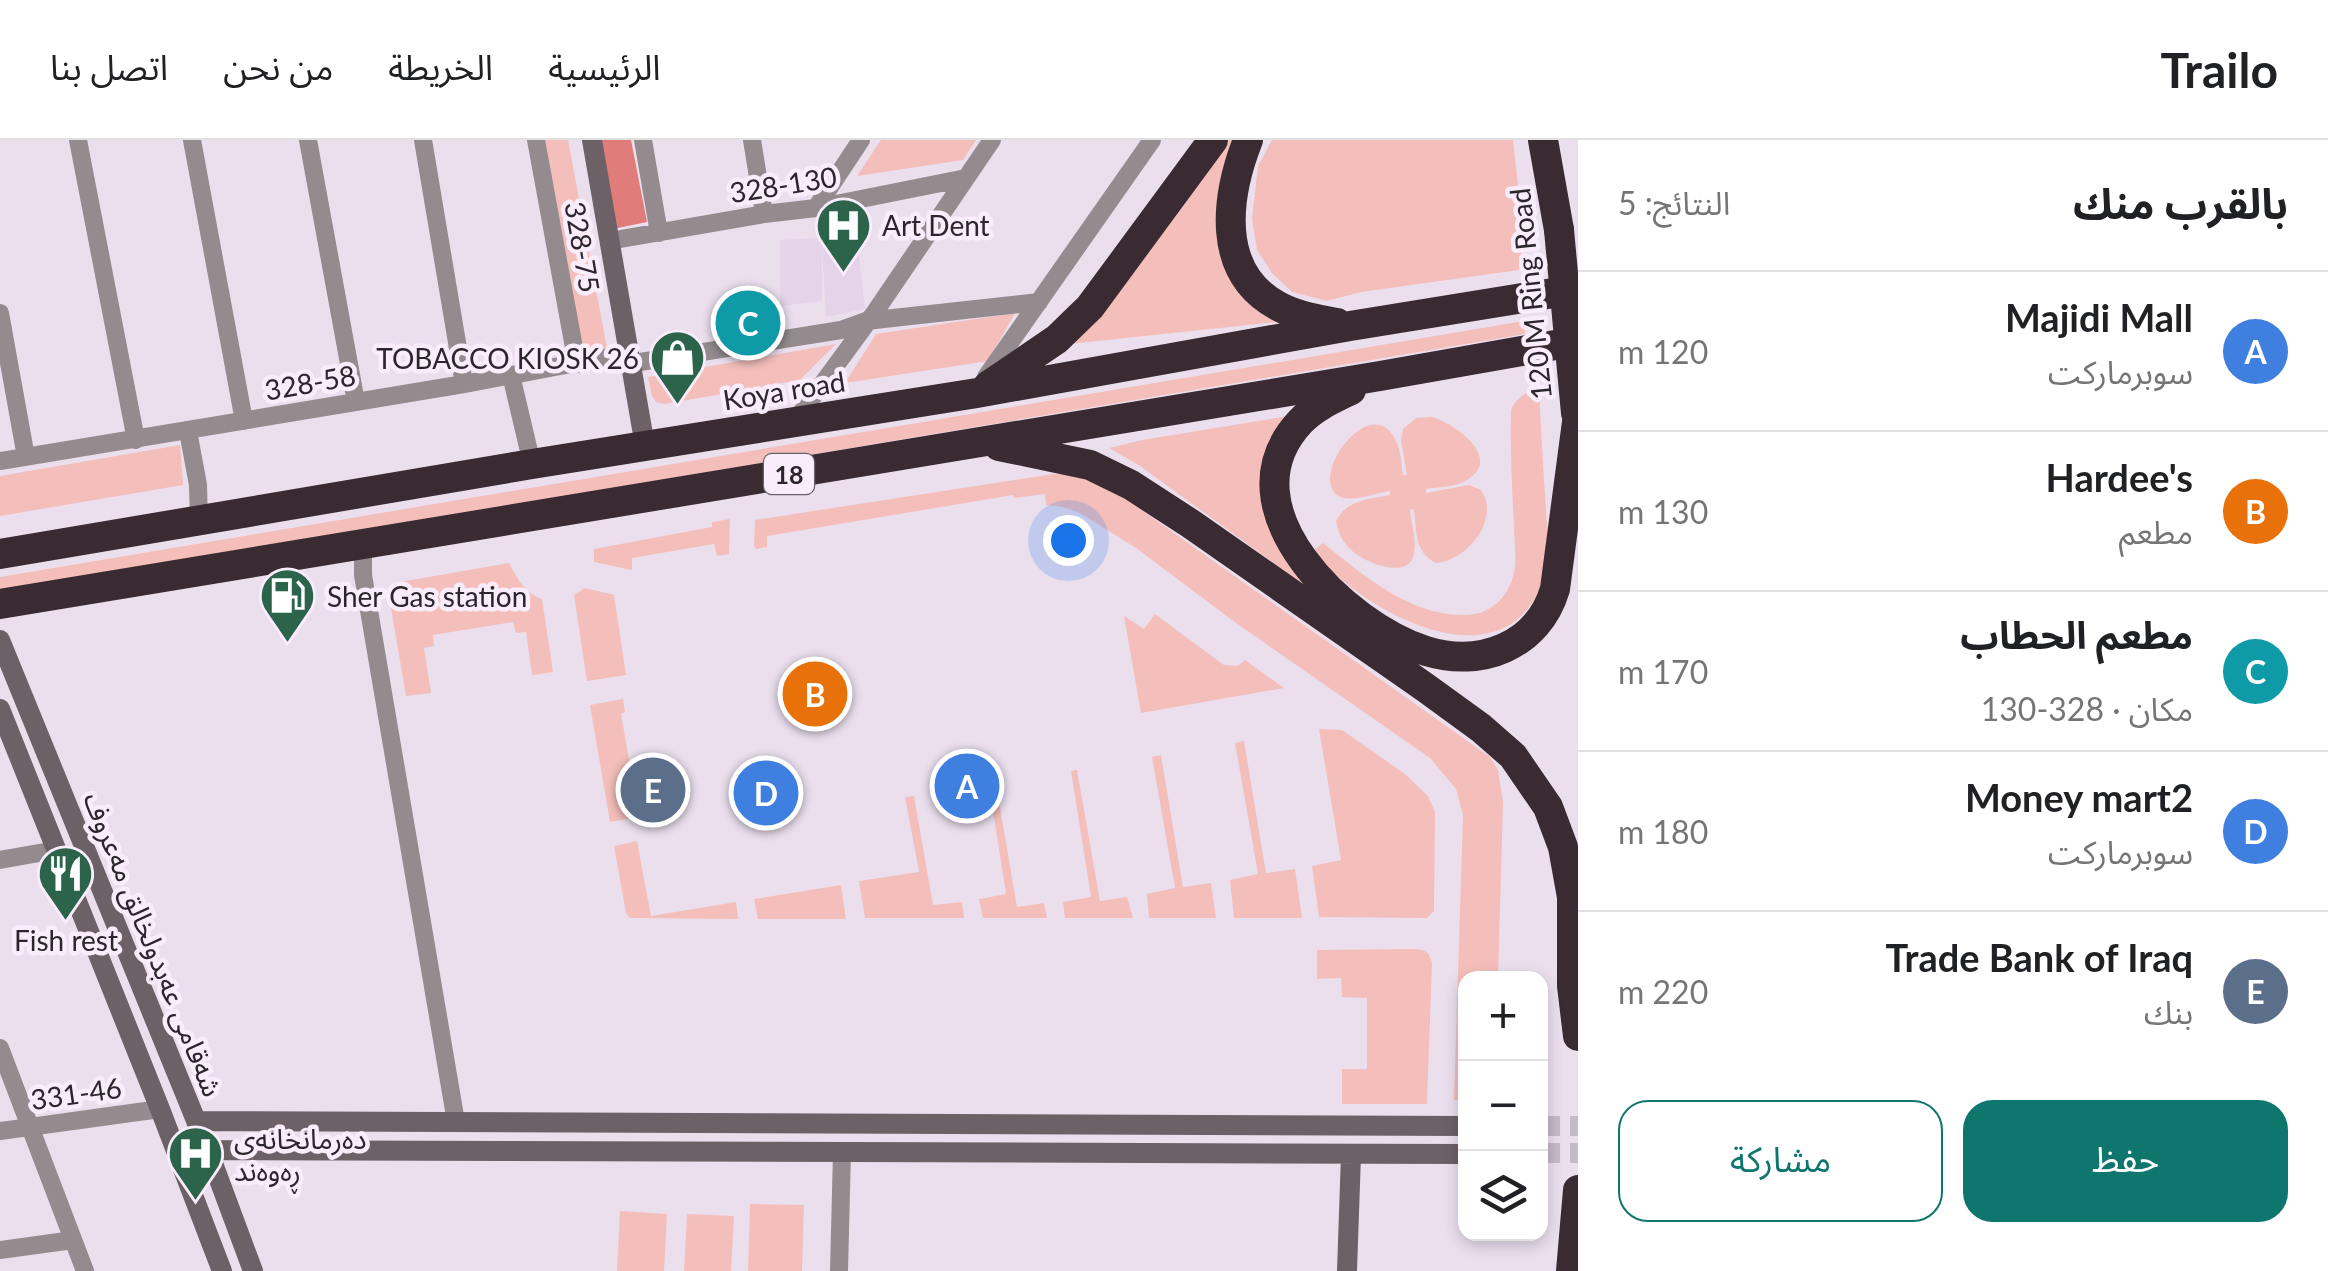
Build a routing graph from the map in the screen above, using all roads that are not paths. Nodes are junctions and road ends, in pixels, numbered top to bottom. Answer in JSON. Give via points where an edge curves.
{"nodes":[{"id":1,"x":78,"y":140,"type":"edge"},
{"id":2,"x":192,"y":140,"type":"edge"},
{"id":3,"x":308,"y":140,"type":"edge"},
{"id":4,"x":423,"y":140,"type":"edge"},
{"id":5,"x":536,"y":140,"type":"edge"},
{"id":6,"x":592,"y":140,"type":"edge"},
{"id":7,"x":643,"y":140,"type":"edge"},
{"id":8,"x":752,"y":140,"type":"edge"},
{"id":9,"x":861,"y":140,"type":"edge"},
{"id":10,"x":992,"y":140,"type":"edge"},
{"id":11,"x":1152,"y":140,"type":"edge"},
{"id":12,"x":1213,"y":140,"type":"edge"},
{"id":13,"x":1248,"y":140,"type":"edge"},
{"id":14,"x":1540,"y":140,"type":"edge"},
{"id":15,"x":966,"y":178,"type":"junction"},
{"id":16,"x":816,"y":208,"type":"junction"},
{"id":17,"x":764,"y":214,"type":"junction"},
{"id":18,"x":659,"y":234,"type":"junction"},
{"id":19,"x":610,"y":240,"type":"junction"},
{"id":20,"x":1578,"y":289,"type":"edge"},
{"id":21,"x":1039,"y":302,"type":"junction"},
{"id":22,"x":0,"y":313,"type":"edge"},
{"id":23,"x":866,"y":321,"type":"junction"},
{"id":24,"x":1350,"y":326,"type":"junction"},
{"id":25,"x":1578,"y":341,"type":"edge"},
{"id":26,"x":630,"y":357,"type":"junction"},
{"id":27,"x":577,"y":364,"type":"junction"},
{"id":28,"x":511,"y":375,"type":"junction"},
{"id":29,"x":1380,"y":376,"type":"junction"},
{"id":30,"x":464,"y":384,"type":"junction"},
{"id":31,"x":974,"y":393,"type":"junction"},
{"id":32,"x":356,"y":402,"type":"junction"},
{"id":33,"x":244,"y":421,"type":"junction"},
{"id":34,"x":795,"y":421,"type":"junction"},
{"id":35,"x":1577,"y":426,"type":"edge"},
{"id":36,"x":188,"y":431,"type":"junction"},
{"id":37,"x":136,"y":440,"type":"junction"},
{"id":38,"x":966,"y":444,"type":"junction"},
{"id":39,"x":645,"y":446,"type":"junction"},
{"id":40,"x":26,"y":457,"type":"junction"},
{"id":41,"x":0,"y":461,"type":"edge"},
{"id":42,"x":532,"y":464,"type":"junction"},
{"id":43,"x":200,"y":521,"type":"junction"},
{"id":44,"x":362,"y":544,"type":"junction"},
{"id":45,"x":0,"y":554,"type":"edge"},
{"id":46,"x":31,"y":599,"type":"junction"},
{"id":47,"x":0,"y":604,"type":"edge"},
{"id":48,"x":0,"y":615,"type":"edge"},
{"id":49,"x":0,"y":640,"type":"edge"},
{"id":50,"x":28,"y":708,"type":"junction"},
{"id":51,"x":2,"y":714,"type":"edge"},
{"id":52,"x":7,"y":746,"type":"edge"},
{"id":53,"x":56,"y":850,"type":"junction"},
{"id":54,"x":0,"y":860,"type":"edge"},
{"id":55,"x":1578,"y":1036,"type":"edge"},
{"id":56,"x":0,"y":1048,"type":"edge"},
{"id":57,"x":160,"y":1109,"type":"junction"},
{"id":58,"x":196,"y":1121,"type":"junction"},
{"id":59,"x":225,"y":1121,"type":"junction"},
{"id":60,"x":456,"y":1122,"type":"junction"},
{"id":61,"x":766,"y":1124,"type":"junction"},
{"id":62,"x":1458,"y":1126,"type":"edge"},
{"id":63,"x":31,"y":1127,"type":"junction"},
{"id":64,"x":0,"y":1131,"type":"edge"},
{"id":65,"x":208,"y":1150,"type":"junction"},
{"id":66,"x":230,"y":1150,"type":"junction"},
{"id":67,"x":766,"y":1152,"type":"junction"},
{"id":68,"x":842,"y":1152,"type":"junction"},
{"id":69,"x":1458,"y":1154,"type":"edge"},
{"id":70,"x":1351,"y":1155,"type":"junction"},
{"id":71,"x":1578,"y":1190,"type":"edge"},
{"id":72,"x":73,"y":1240,"type":"junction"},
{"id":73,"x":0,"y":1250,"type":"edge"},
{"id":74,"x":85,"y":1271,"type":"edge"},
{"id":75,"x":222,"y":1271,"type":"edge"},
{"id":76,"x":252,"y":1271,"type":"edge"},
{"id":77,"x":840,"y":1271,"type":"edge"},
{"id":78,"x":1347,"y":1271,"type":"edge"},
{"id":79,"x":1571,"y":1271,"type":"edge"}],
"edges":[{"from":1,"to":37,"type":"street"},
{"from":2,"to":33,"type":"street"},
{"from":3,"to":32,"type":"street"},
{"from":4,"to":30,"type":"street"},
{"from":5,"to":27,"type":"street","name":"328-75"},
{"from":6,"to":19,"type":"street"},
{"from":7,"to":18,"type":"street"},
{"from":8,"to":17,"type":"street"},
{"from":9,"to":16,"type":"street"},
{"from":10,"to":15,"type":"street"},
{"from":11,"to":21,"type":"street"},
{"from":12,"to":31,"type":"highway","via":[[1090,307],[1039,353]]},
{"from":13,"to":24,"type":"highway","via":[[1230,216],[1242,272],[1278,306]]},
{"from":14,"to":35,"type":"highway","name":"120 M Ring Road","bridge":true,"via":[[1558,217]]},
{"from":15,"to":16,"type":"street","name":"328-130"},
{"from":15,"to":23,"type":"street"},
{"from":16,"to":17,"type":"street","name":"328-130"},
{"from":17,"to":18,"type":"street","name":"328-130"},
{"from":18,"to":19,"type":"street","name":"328-130"},
{"from":19,"to":26,"type":"street"},
{"from":20,"to":24,"type":"highway","name":"Koya road","number":"18"},
{"from":21,"to":23,"type":"street","name":"328-58"},
{"from":21,"to":31,"type":"street"},
{"from":22,"to":40,"type":"street"},
{"from":23,"to":26,"type":"street","name":"328-58","via":[[640,362]]},
{"from":23,"to":34,"type":"street"},
{"from":24,"to":31,"type":"highway","name":"Koya road","number":"18"},
{"from":25,"to":29,"type":"highway","number":"18"},
{"from":26,"to":27,"type":"street","name":"328-58"},
{"from":26,"to":39,"type":"street"},
{"from":27,"to":28,"type":"street","name":"328-58"},
{"from":28,"to":30,"type":"street","name":"328-58"},
{"from":28,"to":42,"type":"street"},
{"from":29,"to":35,"type":"highway","name":"120 M Ring Road","via":[[1322,404],[1298,424],[1277,466],[1278,512],[1291,541],[1328,588],[1424,651],[1463,657],[1502,649],[1544,615],[1555,589]]},
{"from":29,"to":38,"type":"highway","number":"18"},
{"from":30,"to":32,"type":"street","name":"328-58"},
{"from":31,"to":34,"type":"highway","name":"Koya road","number":"18"},
{"from":32,"to":33,"type":"street","name":"328-58"},
{"from":33,"to":36,"type":"street","name":"328-58"},
{"from":34,"to":39,"type":"highway","name":"Koya road","number":"18"},
{"from":36,"to":37,"type":"street","name":"328-58"},
{"from":36,"to":43,"type":"street"},
{"from":37,"to":40,"type":"street","name":"328-58"},
{"from":38,"to":44,"type":"highway","number":"18"},
{"from":38,"to":55,"type":"highway","via":[[1067,459],[1132,485],[1513,756],[1548,807],[1564,846]]},
{"from":39,"to":42,"type":"highway","name":"Koya road","number":"18"},
{"from":40,"to":41,"type":"street","name":"328-58"},
{"from":42,"to":43,"type":"highway","name":"Koya road","number":"18"},
{"from":43,"to":45,"type":"highway","name":"Koya road","number":"18"},
{"from":44,"to":46,"type":"highway","number":"18"},
{"from":44,"to":60,"type":"street"},
{"from":46,"to":47,"type":"highway","number":"18"},
{"from":46,"to":48,"type":"street"},
{"from":49,"to":50,"type":"street","name":"شەقامی عەبدولخالق مەعروف"},
{"from":50,"to":51,"type":"street"},
{"from":50,"to":58,"type":"street","name":"شەقامی عەبدولخالق مەعروف"},
{"from":51,"to":52,"type":"street","name":"شەقامی عەبدولخالق مەعروف"},
{"from":52,"to":53,"type":"street","name":"شەقامی عەبدولخالق مەعروف"},
{"from":53,"to":54,"type":"street"},
{"from":53,"to":57,"type":"street","name":"شەقامی عەبدولخالق مەعروف"},
{"from":56,"to":63,"type":"street"},
{"from":57,"to":63,"type":"street","name":"331-46"},
{"from":57,"to":75,"type":"street","name":"شەقامی عەبدولخالق مەعروف"},
{"from":58,"to":59,"type":"street"},
{"from":58,"to":65,"type":"street","name":"شەقامی عەبدولخالق مەعروف"},
{"from":59,"to":60,"type":"street"},
{"from":59,"to":66,"type":"street","via":[[219,1137]]},
{"from":60,"to":61,"type":"street"},
{"from":61,"to":62,"type":"street"},
{"from":61,"to":67,"type":"street"},
{"from":63,"to":64,"type":"street","name":"331-46"},
{"from":63,"to":72,"type":"street"},
{"from":65,"to":66,"type":"street"},
{"from":65,"to":76,"type":"street","name":"شەقامی عەبدولخالق مەعروف"},
{"from":66,"to":67,"type":"street"},
{"from":67,"to":68,"type":"street"},
{"from":68,"to":70,"type":"street"},
{"from":68,"to":77,"type":"street"},
{"from":69,"to":70,"type":"street"},
{"from":70,"to":78,"type":"street"},
{"from":71,"to":79,"type":"highway"},
{"from":72,"to":73,"type":"street"},
{"from":72,"to":74,"type":"street"}]}
